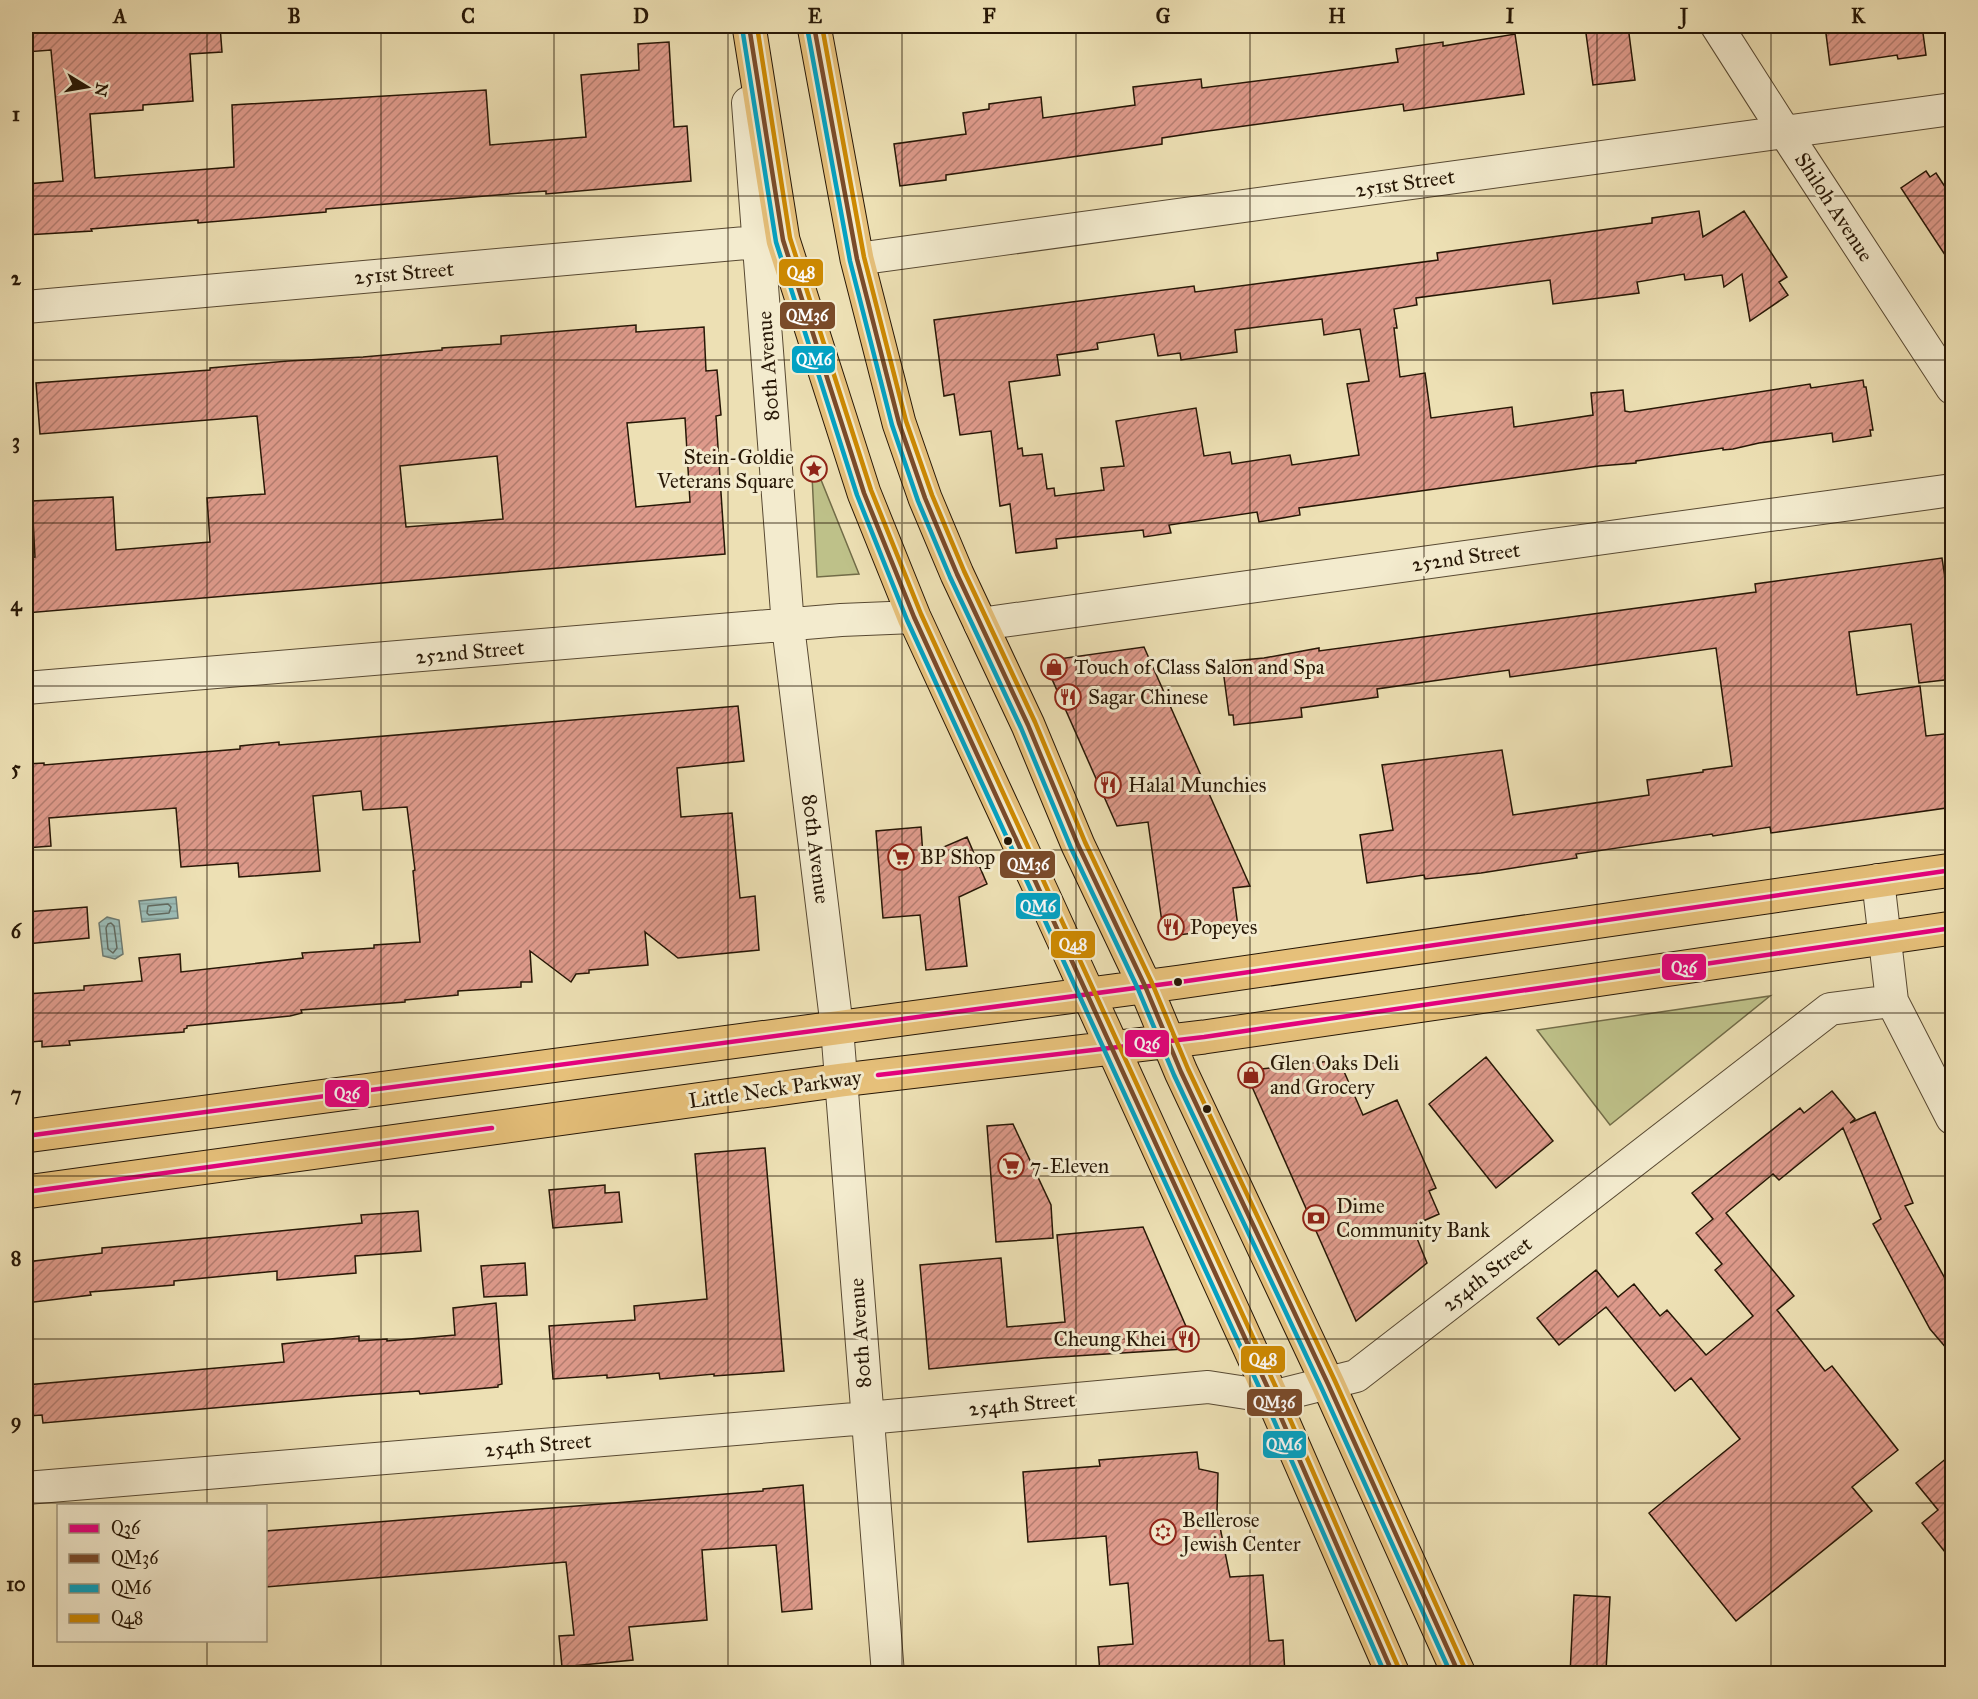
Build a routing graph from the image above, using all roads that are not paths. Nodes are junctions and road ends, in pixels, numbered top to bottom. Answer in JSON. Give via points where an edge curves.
{"nodes":[{"id":1,"x":742,"y":26,"type":"edge"},
{"id":2,"x":749,"y":26,"type":"edge"},
{"id":3,"x":814,"y":26,"type":"edge"},
{"id":4,"x":1717,"y":26,"type":"edge"},
{"id":5,"x":1953,"y":109,"type":"edge"},
{"id":6,"x":1784,"y":131,"type":"junction"},
{"id":7,"x":771,"y":241,"type":"junction"},
{"id":8,"x":857,"y":259,"type":"junction"},
{"id":9,"x":26,"y":307,"type":"edge"},
{"id":10,"x":1953,"y":388,"type":"edge"},
{"id":11,"x":1953,"y":490,"type":"edge"},
{"id":12,"x":914,"y":617,"type":"junction"},
{"id":13,"x":980,"y":624,"type":"junction"},
{"id":14,"x":788,"y":626,"type":"junction"},
{"id":15,"x":26,"y":688,"type":"edge"},
{"id":16,"x":1953,"y":870,"type":"edge"},
{"id":17,"x":1878,"y":880,"type":"junction"},
{"id":18,"x":1953,"y":928,"type":"edge"},
{"id":19,"x":1885,"y":937,"type":"junction"},
{"id":20,"x":1145,"y":986,"type":"junction"},
{"id":21,"x":1088,"y":993,"type":"junction"},
{"id":22,"x":1892,"y":1001,"type":"junction"},
{"id":23,"x":837,"y":1028,"type":"junction"},
{"id":24,"x":1168,"y":1041,"type":"junction"},
{"id":25,"x":1113,"y":1049,"type":"junction"},
{"id":26,"x":842,"y":1080,"type":"junction"},
{"id":27,"x":1953,"y":1118,"type":"edge"},
{"id":28,"x":26,"y":1136,"type":"edge"},
{"id":29,"x":26,"y":1192,"type":"edge"},
{"id":30,"x":1328,"y":1384,"type":"junction"},
{"id":31,"x":1272,"y":1397,"type":"junction"},
{"id":32,"x":867,"y":1418,"type":"junction"},
{"id":33,"x":26,"y":1488,"type":"edge"},
{"id":34,"x":888,"y":1674,"type":"edge"},
{"id":35,"x":1393,"y":1674,"type":"edge"},
{"id":36,"x":1459,"y":1674,"type":"edge"}],
"edges":[{"from":1,"to":7,"type":"street","name":"80th Avenue"},
{"from":2,"to":7,"type":"main road"},
{"from":3,"to":8,"type":"main road"},
{"from":4,"to":6,"type":"street","name":"Shiloh Avenue"},
{"from":5,"to":6,"type":"street","name":"251st Street"},
{"from":6,"to":8,"type":"street","name":"251st Street"},
{"from":6,"to":10,"type":"street","name":"Shiloh Avenue"},
{"from":7,"to":9,"type":"street","name":"251st Street"},
{"from":7,"to":12,"type":"main road"},
{"from":7,"to":14,"type":"street","name":"80th Avenue"},
{"from":8,"to":13,"type":"main road","via":[[899,423]]},
{"from":11,"to":13,"type":"street","name":"252nd Street"},
{"from":12,"to":14,"type":"street","name":"252nd Street"},
{"from":12,"to":21,"type":"main road"},
{"from":13,"to":20,"type":"main road"},
{"from":14,"to":15,"type":"street","name":"252nd Street"},
{"from":14,"to":23,"type":"street","name":"80th Avenue"},
{"from":16,"to":17,"type":"main road"},
{"from":17,"to":19,"type":"street"},
{"from":17,"to":20,"type":"main road"},
{"from":18,"to":19,"type":"main road","name":"Little Neck Parkway"},
{"from":19,"to":22,"type":"street"},
{"from":19,"to":24,"type":"main road","name":"Little Neck Parkway"},
{"from":20,"to":21,"type":"main road"},
{"from":20,"to":24,"type":"main road"},
{"from":21,"to":23,"type":"main road"},
{"from":21,"to":25,"type":"main road"},
{"from":22,"to":27,"type":"street"},
{"from":22,"to":30,"type":"street","name":"254th Street","via":[[1830,1009],[1356,1376]]},
{"from":23,"to":26,"type":"street","name":"80th Avenue"},
{"from":23,"to":28,"type":"main road"},
{"from":24,"to":25,"type":"main road","name":"Little Neck Parkway"},
{"from":24,"to":30,"type":"main road"},
{"from":25,"to":26,"type":"main road","name":"Little Neck Parkway"},
{"from":25,"to":31,"type":"main road"},
{"from":26,"to":29,"type":"main road","name":"Little Neck Parkway"},
{"from":26,"to":32,"type":"street","name":"80th Avenue"},
{"from":30,"to":31,"type":"street","name":"254th Street"},
{"from":30,"to":36,"type":"main road"},
{"from":31,"to":32,"type":"street","name":"254th Street","via":[[1208,1387]]},
{"from":31,"to":35,"type":"main road"},
{"from":32,"to":33,"type":"street","name":"254th Street"},
{"from":32,"to":34,"type":"street","name":"80th Avenue"}]}
